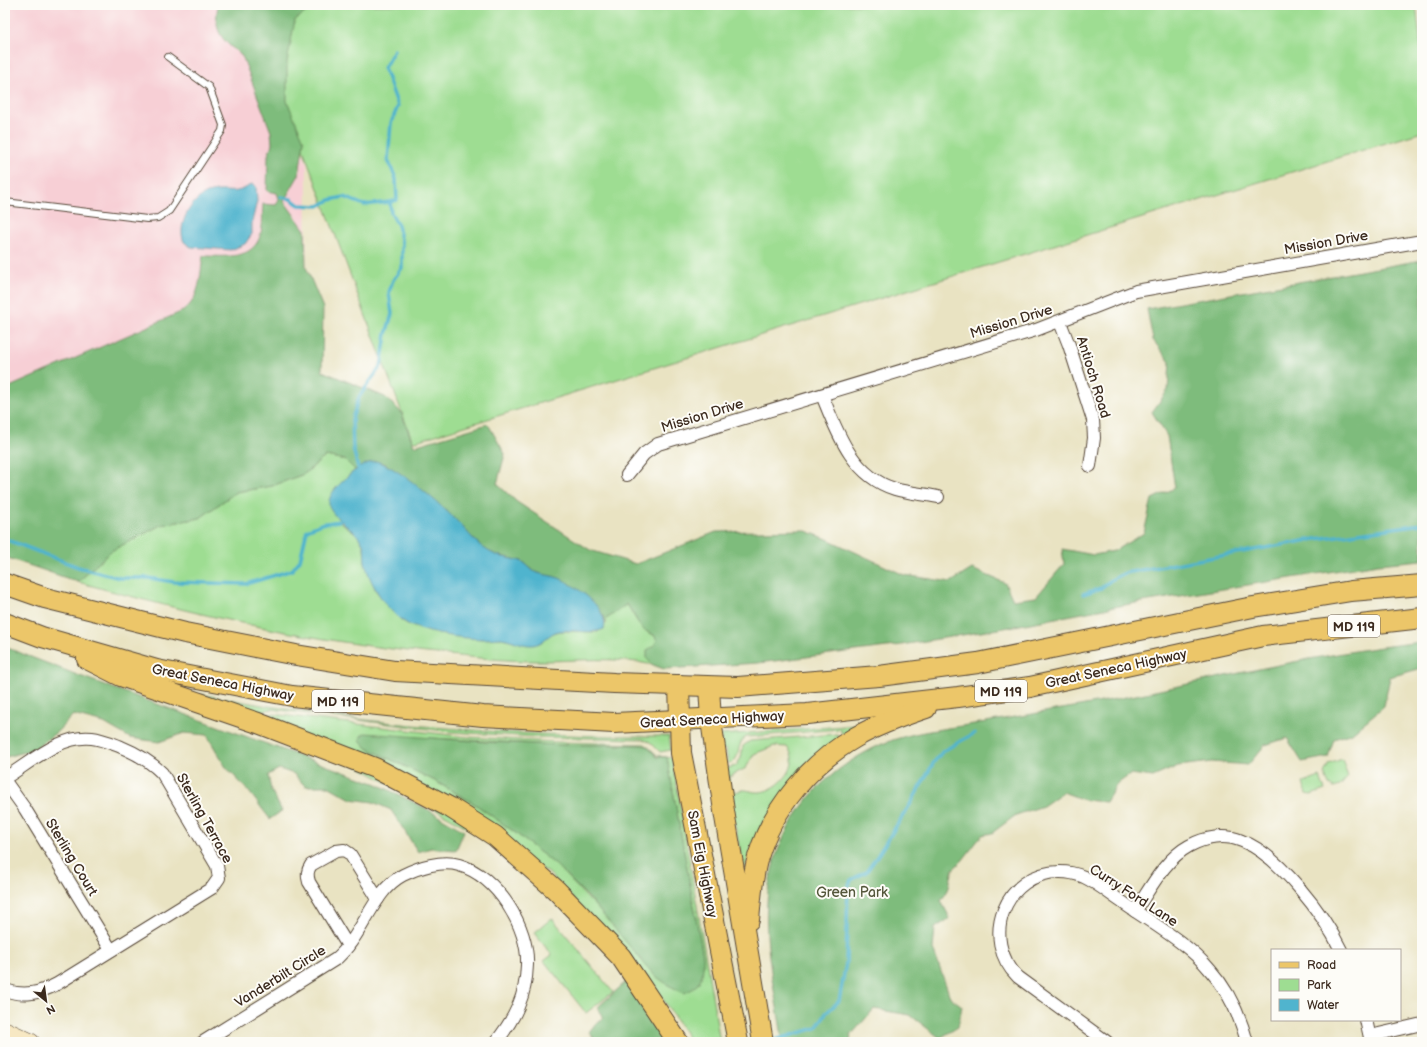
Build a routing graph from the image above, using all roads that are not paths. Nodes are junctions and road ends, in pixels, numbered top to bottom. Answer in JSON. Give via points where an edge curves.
{"nodes":[{"id":1,"x":168,"y":57,"type":"dead end"},
{"id":2,"x":5,"y":202,"type":"edge"},
{"id":3,"x":1422,"y":241,"type":"edge"},
{"id":4,"x":1060,"y":322,"type":"junction"},
{"id":5,"x":822,"y":395,"type":"junction"},
{"id":6,"x":1090,"y":466,"type":"dead end"},
{"id":7,"x":627,"y":475,"type":"dead end"},
{"id":8,"x":938,"y":497,"type":"dead end"},
{"id":9,"x":5,"y":584,"type":"edge"},
{"id":10,"x":1418,"y":585,"type":"edge"},
{"id":11,"x":1422,"y":618,"type":"edge"},
{"id":12,"x":5,"y":624,"type":"edge"},
{"id":13,"x":42,"y":637,"type":"junction"},
{"id":14,"x":680,"y":685,"type":"junction"},
{"id":15,"x":709,"y":687,"type":"junction"},
{"id":16,"x":958,"y":697,"type":"junction"},
{"id":17,"x":711,"y":720,"type":"junction"},
{"id":18,"x":680,"y":721,"type":"junction"},
{"id":19,"x":5,"y":780,"type":"edge"},
{"id":20,"x":378,"y":900,"type":"junction"},
{"id":21,"x":1135,"y":911,"type":"junction"},
{"id":22,"x":348,"y":946,"type":"junction"},
{"id":23,"x":747,"y":946,"type":"junction"},
{"id":24,"x":1341,"y":949,"type":"edge"},
{"id":25,"x":111,"y":950,"type":"junction"},
{"id":26,"x":5,"y":990,"type":"edge"},
{"id":27,"x":1366,"y":1021,"type":"edge"},
{"id":28,"x":1422,"y":1024,"type":"edge"},
{"id":29,"x":5,"y":1030,"type":"edge"},
{"id":30,"x":1370,"y":1039,"type":"edge"},
{"id":31,"x":763,"y":1040,"type":"edge"},
{"id":32,"x":31,"y":1042,"type":"edge"},
{"id":33,"x":203,"y":1042,"type":"edge"},
{"id":34,"x":496,"y":1042,"type":"edge"},
{"id":35,"x":678,"y":1042,"type":"edge"},
{"id":36,"x":738,"y":1042,"type":"edge"},
{"id":37,"x":1107,"y":1042,"type":"edge"},
{"id":38,"x":1247,"y":1042,"type":"edge"}],
"edges":[{"from":1,"to":2,"type":"lane","via":[[209,87],[223,125],[222,131],[169,211],[158,218],[147,219]]},
{"from":3,"to":4,"type":"street","name":"Mission Drive","via":[[1136,291]]},
{"from":4,"to":5,"type":"street","name":"Mission Drive"},
{"from":4,"to":6,"type":"street","name":"Antioch Road","via":[[1070,345],[1093,420],[1094,438]]},
{"from":5,"to":7,"type":"street","name":"Mission Drive","via":[[658,444],[644,454]]},
{"from":5,"to":8,"type":"street","via":[[839,439],[850,456],[863,469],[883,484],[895,489]]},
{"from":9,"to":14,"type":"main road","number":"MD 119","via":[[45,598],[186,633],[395,671]]},
{"from":10,"to":15,"type":"main road","number":"MD 119","via":[[1351,591],[1253,607],[978,664],[794,684]]},
{"from":11,"to":16,"type":"main road","name":"Great Seneca Highway","number":"MD 119","via":[[1263,636],[1030,687]]},
{"from":12,"to":13,"type":"main road","name":"Great Seneca Highway","number":"MD 119"},
{"from":13,"to":18,"type":"main road","name":"Great Seneca Highway","number":"MD 119","via":[[157,670],[292,696],[483,716],[614,723]]},
{"from":13,"to":35,"type":"main road","via":[[121,676],[258,723],[375,768],[451,808],[495,836],[556,890],[621,957]]},
{"from":14,"to":15,"type":"main road","number":"MD 119"},
{"from":14,"to":18,"type":"main road","name":"Sam Eig Highway"},
{"from":15,"to":17,"type":"main road","name":"Sam Eig Highway"},
{"from":16,"to":17,"type":"main road","name":"Great Seneca Highway","number":"MD 119","via":[[807,714]]},
{"from":16,"to":23,"type":"main road","via":[[887,723],[855,738],[828,756],[794,789],[772,823],[757,858]]},
{"from":17,"to":18,"type":"main road","name":"Great Seneca Highway","number":"MD 119"},
{"from":17,"to":23,"type":"main road","name":"Sam Eig Highway"},
{"from":18,"to":36,"type":"main road","name":"Sam Eig Highway","via":[[681,753]]},
{"from":19,"to":25,"type":"street","name":"Sterling Court"},
{"from":19,"to":25,"type":"street","name":"Sterling Terrace","via":[[62,744],[74,739],[92,738],[135,753],[152,763],[164,777],[217,866],[219,878],[212,888]]},
{"from":20,"to":22,"type":"street","name":"Vanderbilt Circle"},
{"from":20,"to":22,"type":"street","via":[[350,854],[344,850],[336,851],[309,869],[309,882]]},
{"from":20,"to":34,"type":"street","name":"Vanderbilt Circle","via":[[390,884],[402,875],[415,869],[447,864],[460,865],[475,873],[504,898],[517,920],[525,942],[527,963],[526,980],[518,1010]]},
{"from":21,"to":24,"type":"street","via":[[1174,857],[1188,846],[1217,837],[1231,838],[1242,841],[1266,855],[1292,880],[1321,916]]},
{"from":21,"to":37,"type":"street","name":"Curry Ford Lane","via":[[1084,877],[1061,872],[1032,879],[1013,894],[1002,915],[999,930],[1002,954],[1011,970]]},
{"from":21,"to":38,"type":"street","name":"Curry Ford Lane","via":[[1192,952],[1210,969],[1230,997]]},
{"from":22,"to":33,"type":"street","name":"Vanderbilt Circle","via":[[336,959],[320,970]]},
{"from":23,"to":31,"type":"main road","name":"Sam Eig Highway"},
{"from":25,"to":26,"type":"street","name":"Sterling Terrace","via":[[43,991],[29,994]]},
{"from":27,"to":30,"type":"street"},
{"from":28,"to":30,"type":"street"},
{"from":29,"to":32,"type":"street"}]}
